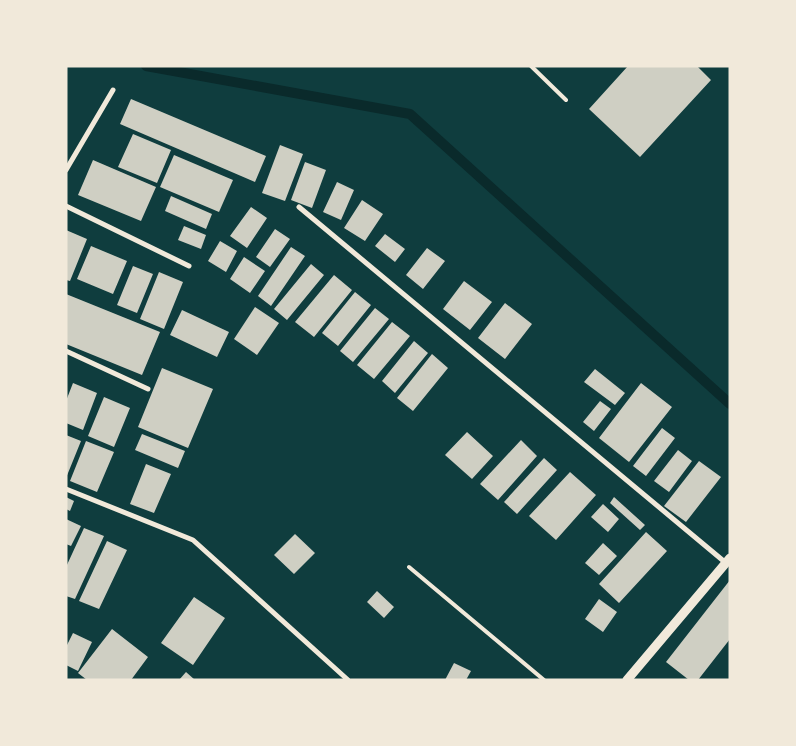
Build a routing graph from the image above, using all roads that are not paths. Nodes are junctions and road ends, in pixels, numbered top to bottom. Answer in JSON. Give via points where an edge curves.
{"nodes":[{"id":1,"x":531,"y":66,"type":"edge"},
{"id":2,"x":112,"y":90,"type":"dead end"},
{"id":3,"x":566,"y":100,"type":"dead end"},
{"id":4,"x":66,"y":170,"type":"edge"},
{"id":5,"x":66,"y":206,"type":"edge"},
{"id":6,"x":299,"y":207,"type":"dead end"},
{"id":7,"x":189,"y":266,"type":"dead end"},
{"id":8,"x":66,"y":351,"type":"edge"},
{"id":9,"x":148,"y":389,"type":"dead end"},
{"id":10,"x":66,"y":488,"type":"edge"},
{"id":11,"x":728,"y":561,"type":"edge"},
{"id":12,"x":409,"y":567,"type":"dead end"},
{"id":13,"x":348,"y":680,"type":"edge"},
{"id":14,"x":544,"y":680,"type":"edge"},
{"id":15,"x":627,"y":680,"type":"edge"}],
"edges":[{"from":1,"to":3,"type":"lane"},
{"from":2,"to":4,"type":"street"},
{"from":5,"to":7,"type":"street"},
{"from":6,"to":11,"type":"street"},
{"from":8,"to":9,"type":"street"},
{"from":10,"to":13,"type":"street","via":[[192,540]]},
{"from":11,"to":15,"type":"street"},
{"from":12,"to":14,"type":"lane"}]}
